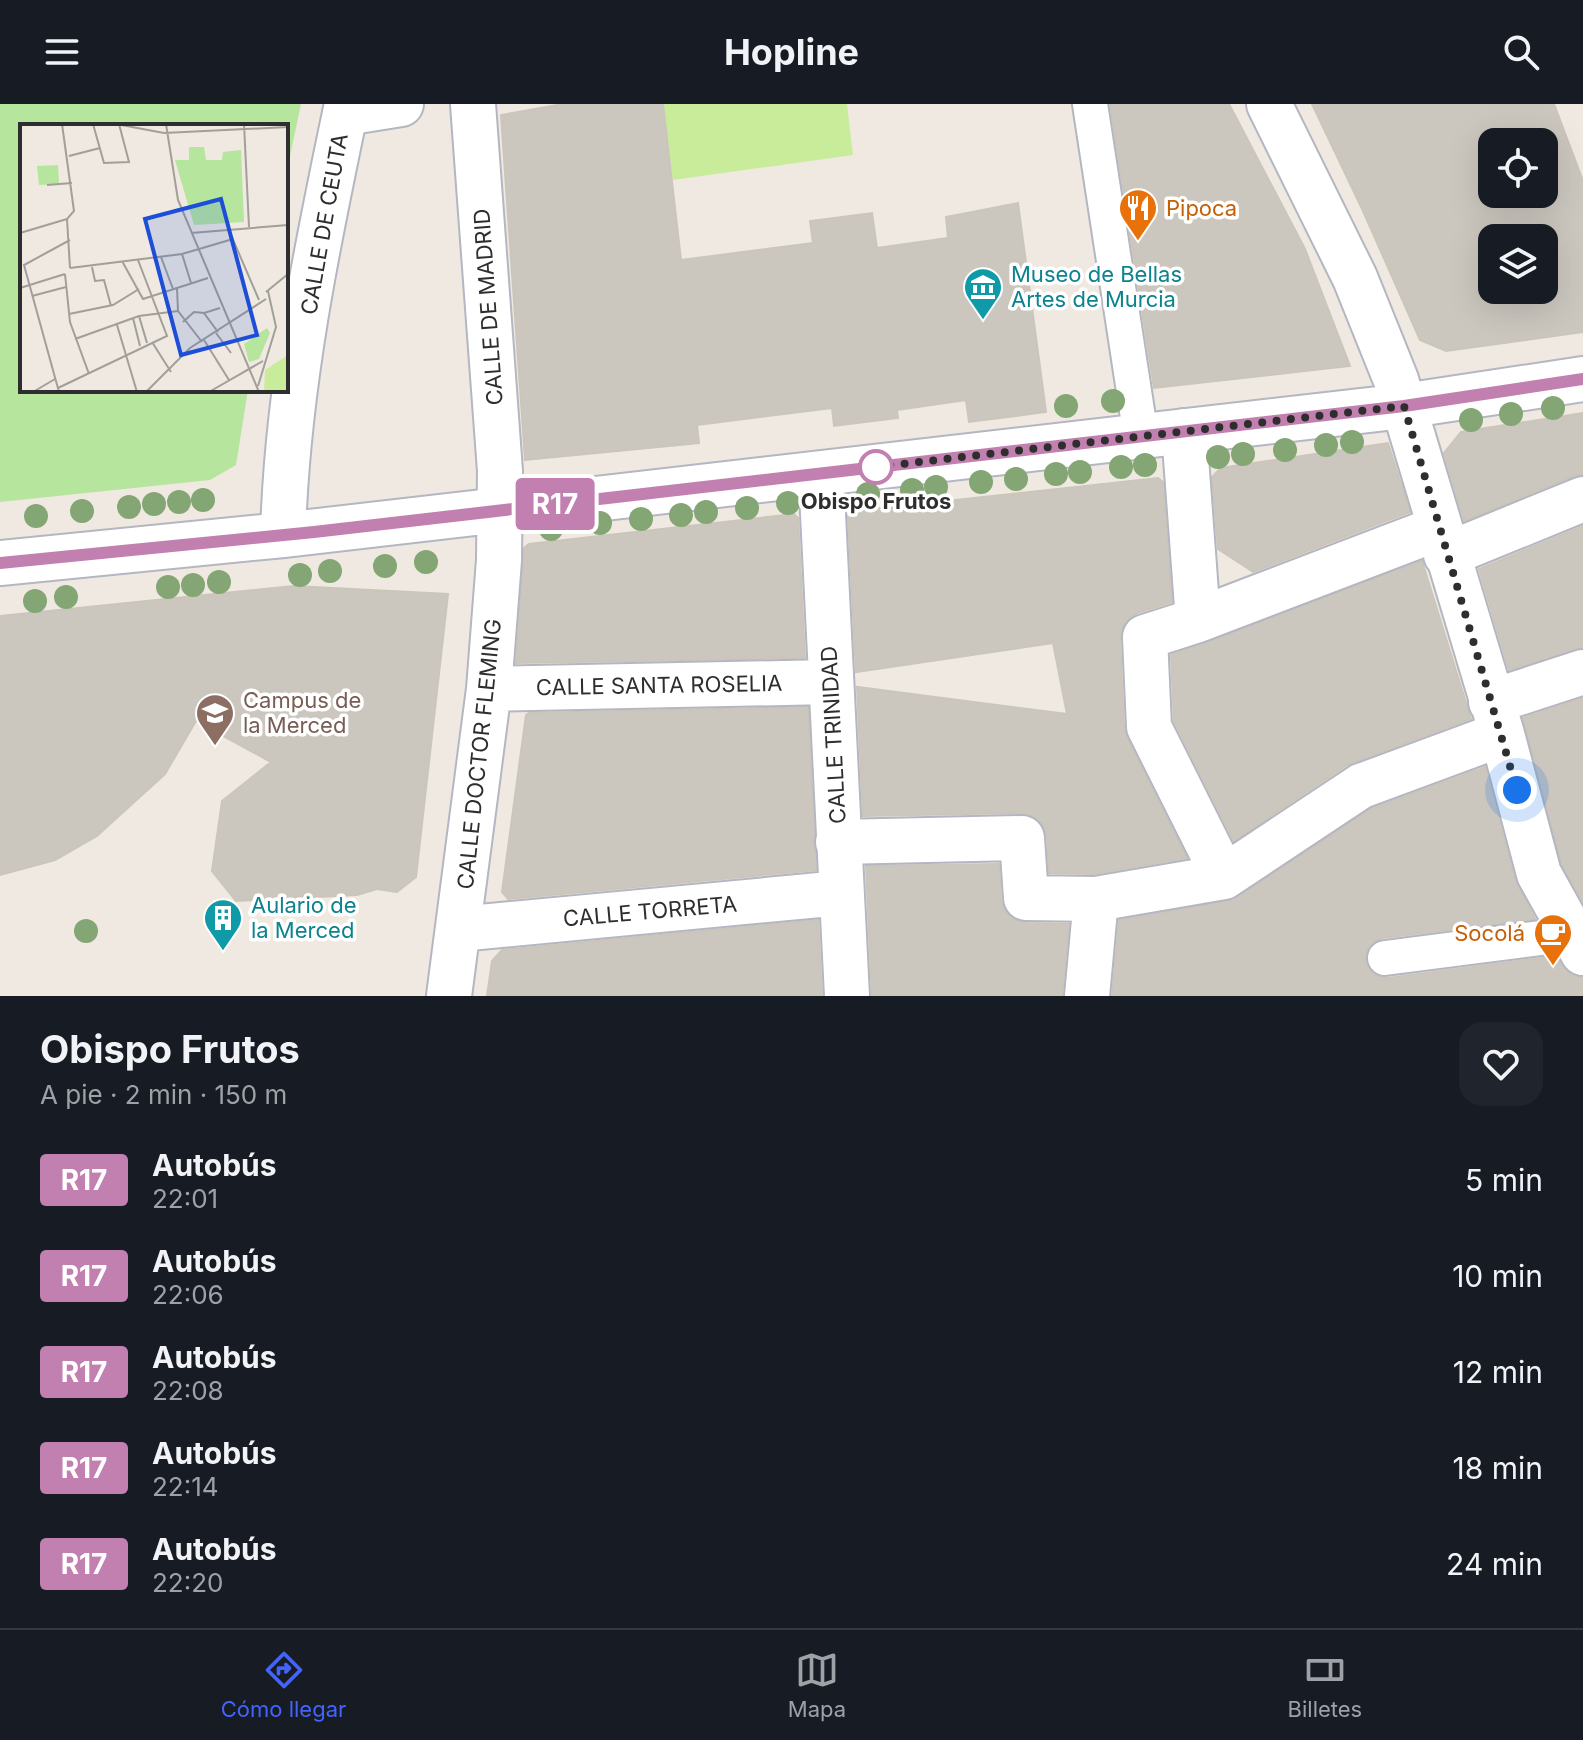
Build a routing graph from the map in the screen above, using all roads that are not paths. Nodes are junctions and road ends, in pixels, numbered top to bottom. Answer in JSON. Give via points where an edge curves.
{"nodes":[{"id":1,"x":401,"y":104,"type":"edge"},
{"id":2,"x":473,"y":104,"type":"edge"},
{"id":3,"x":1090,"y":104,"type":"edge"},
{"id":4,"x":1269,"y":104,"type":"edge"},
{"id":5,"x":346,"y":108,"type":"edge"},
{"id":6,"x":1583,"y":379,"type":"edge"},
{"id":7,"x":1404,"y":406,"type":"junction"},
{"id":8,"x":1184,"y":431,"type":"junction"},
{"id":9,"x":1141,"y":437,"type":"junction"},
{"id":10,"x":821,"y":474,"type":"junction"},
{"id":11,"x":1583,"y":499,"type":"edge"},
{"id":12,"x":500,"y":511,"type":"junction"},
{"id":13,"x":283,"y":535,"type":"junction"},
{"id":14,"x":1443,"y":542,"type":"junction"},
{"id":15,"x":0,"y":563,"type":"edge"},
{"id":16,"x":1198,"y":620,"type":"junction"},
{"id":17,"x":1583,"y":672,"type":"edge"},
{"id":18,"x":830,"y":682,"type":"junction"},
{"id":19,"x":489,"y":689,"type":"junction"},
{"id":20,"x":1496,"y":718,"type":"junction"},
{"id":21,"x":838,"y":842,"type":"junction"},
{"id":22,"x":1224,"y":877,"type":"junction"},
{"id":23,"x":841,"y":893,"type":"junction"},
{"id":24,"x":1096,"y":899,"type":"junction"},
{"id":25,"x":459,"y":929,"type":"junction"},
{"id":26,"x":1578,"y":944,"type":"edge"},
{"id":27,"x":1385,"y":958,"type":"dead end"},
{"id":28,"x":449,"y":996,"type":"edge"},
{"id":29,"x":847,"y":996,"type":"edge"},
{"id":30,"x":1087,"y":996,"type":"edge"}],
"edges":[{"from":1,"to":5,"type":"street"},
{"from":2,"to":12,"type":"street","name":"CALLE DE MADRID"},
{"from":3,"to":9,"type":"street"},
{"from":4,"to":7,"type":"street","via":[[1355,278]]},
{"from":5,"to":13,"type":"street","name":"CALLE DE CEUTA","via":[[291,417]]},
{"from":6,"to":7,"type":"street"},
{"from":7,"to":8,"type":"street"},
{"from":7,"to":14,"type":"street"},
{"from":8,"to":9,"type":"street"},
{"from":8,"to":16,"type":"street"},
{"from":9,"to":10,"type":"street"},
{"from":10,"to":12,"type":"street"},
{"from":10,"to":18,"type":"street","name":"CALLE TRINIDAD"},
{"from":11,"to":14,"type":"street"},
{"from":12,"to":13,"type":"street"},
{"from":12,"to":19,"type":"street","name":"CALLE DOCTOR FLEMING"},
{"from":13,"to":15,"type":"street"},
{"from":14,"to":16,"type":"street","via":[[1272,590]]},
{"from":14,"to":20,"type":"street"},
{"from":16,"to":22,"type":"street","via":[[1145,637],[1149,727]]},
{"from":17,"to":20,"type":"street"},
{"from":18,"to":19,"type":"street","name":"CALLE SANTA ROSELIA"},
{"from":18,"to":21,"type":"street","name":"CALLE TRINIDAD"},
{"from":19,"to":25,"type":"street","name":"CALLE DOCTOR FLEMING"},
{"from":20,"to":22,"type":"street","via":[[1361,786]]},
{"from":20,"to":26,"type":"street","via":[[1539,874]]},
{"from":21,"to":23,"type":"street","name":"CALLE TRINIDAD"},
{"from":21,"to":24,"type":"street","via":[[1022,838],[1026,898]]},
{"from":22,"to":24,"type":"street"},
{"from":23,"to":25,"type":"street","name":"CALLE TORRETA"},
{"from":23,"to":29,"type":"street","name":"CALLE TRINIDAD"},
{"from":24,"to":30,"type":"street"},
{"from":25,"to":28,"type":"street","name":"CALLE DOCTOR FLEMING"},
{"from":26,"to":27,"type":"street"}]}
